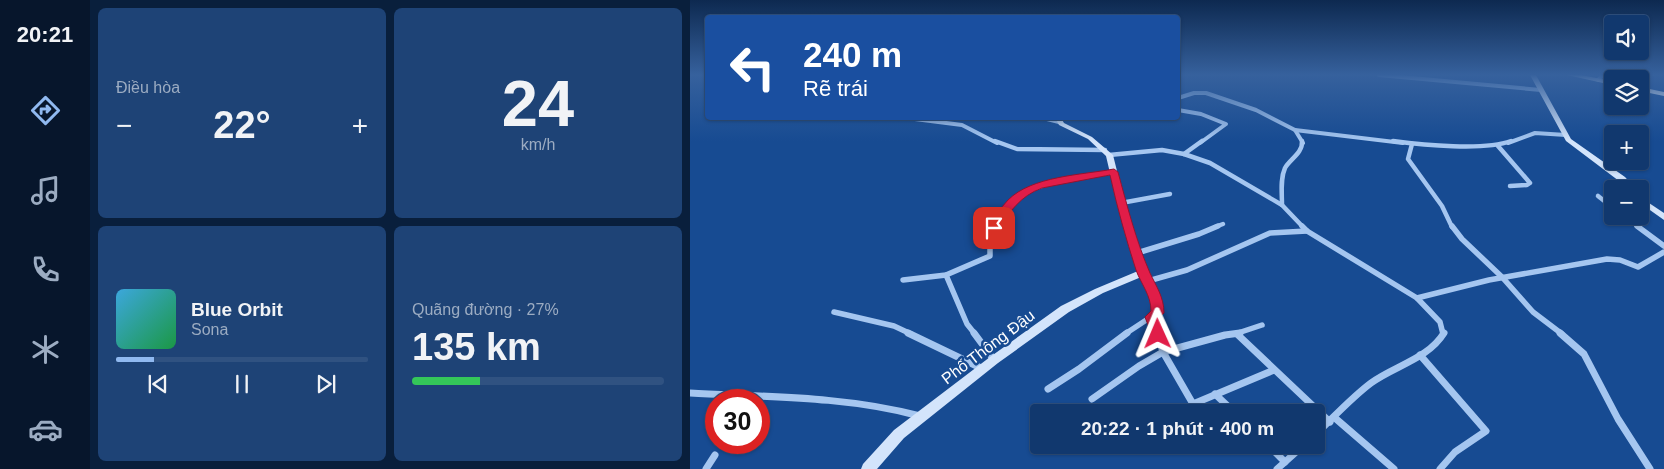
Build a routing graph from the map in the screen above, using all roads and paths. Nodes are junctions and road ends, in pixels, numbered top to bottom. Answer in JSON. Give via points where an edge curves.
{"nodes":[{"id":1,"x":1220,"y":97,"type":"edge"},
{"id":2,"x":1545,"y":97,"type":"edge"},
{"id":3,"x":1180,"y":110,"type":"edge"},
{"id":4,"x":923,"y":120,"type":"edge"},
{"id":5,"x":1058,"y":120,"type":"edge"},
{"id":6,"x":1295,"y":130,"type":"junction"},
{"id":7,"x":1566,"y":135,"type":"junction"},
{"id":8,"x":1412,"y":144,"type":"junction"},
{"id":9,"x":1498,"y":146,"type":"junction"},
{"id":10,"x":1107,"y":152,"type":"junction"},
{"id":11,"x":1184,"y":154,"type":"junction"},
{"id":12,"x":1114,"y":172,"type":"junction"},
{"id":13,"x":1623,"y":180,"type":"edge"},
{"id":14,"x":1510,"y":186,"type":"dead end"},
{"id":15,"x":1170,"y":194,"type":"dead end"},
{"id":16,"x":1598,"y":196,"type":"dead end"},
{"id":17,"x":1604,"y":201,"type":"edge"},
{"id":18,"x":1121,"y":203,"type":"junction"},
{"id":19,"x":1282,"y":205,"type":"junction"},
{"id":20,"x":1649,"y":206,"type":"edge"},
{"id":21,"x":1664,"y":217,"type":"edge"},
{"id":22,"x":1223,"y":224,"type":"dead end"},
{"id":23,"x":1636,"y":225,"type":"edge"},
{"id":24,"x":1307,"y":230,"type":"junction"},
{"id":25,"x":1664,"y":246,"type":"edge"},
{"id":26,"x":1664,"y":252,"type":"edge"},
{"id":27,"x":1138,"y":253,"type":"junction"},
{"id":28,"x":946,"y":274,"type":"junction"},
{"id":29,"x":1146,"y":277,"type":"junction"},
{"id":30,"x":1502,"y":278,"type":"junction"},
{"id":31,"x":903,"y":280,"type":"dead end"},
{"id":32,"x":1417,"y":298,"type":"junction"},
{"id":33,"x":834,"y":312,"type":"dead end"},
{"id":34,"x":1152,"y":317,"type":"junction"},
{"id":35,"x":1262,"y":325,"type":"dead end"},
{"id":36,"x":1237,"y":334,"type":"junction"},
{"id":37,"x":1163,"y":352,"type":"junction"},
{"id":38,"x":1420,"y":355,"type":"junction"},
{"id":39,"x":994,"y":360,"type":"junction"},
{"id":40,"x":984,"y":369,"type":"junction"},
{"id":41,"x":1274,"y":370,"type":"junction"},
{"id":42,"x":1048,"y":389,"type":"dead end"},
{"id":43,"x":690,"y":393,"type":"edge"},
{"id":44,"x":1215,"y":394,"type":"junction"},
{"id":45,"x":1092,"y":398,"type":"dead end"},
{"id":46,"x":1226,"y":404,"type":"edge"},
{"id":47,"x":923,"y":417,"type":"junction"},
{"id":48,"x":1332,"y":420,"type":"junction"},
{"id":49,"x":1325,"y":426,"type":"edge"},
{"id":50,"x":1274,"y":454,"type":"edge"},
{"id":51,"x":1295,"y":454,"type":"edge"},
{"id":52,"x":715,"y":455,"type":"dead end"},
{"id":53,"x":1282,"y":466,"type":"edge"},
{"id":54,"x":706,"y":469,"type":"edge"},
{"id":55,"x":868,"y":469,"type":"edge"},
{"id":56,"x":1394,"y":469,"type":"edge"},
{"id":57,"x":1440,"y":469,"type":"edge"},
{"id":58,"x":1650,"y":469,"type":"edge"}],
"edges":[{"from":1,"to":6,"type":"street","via":[[1266,114]]},
{"from":2,"to":7,"type":"street"},
{"from":3,"to":11,"type":"street","via":[[1226,124]]},
{"from":4,"to":10,"type":"street","via":[[962,125],[1000,144],[1021,150]]},
{"from":5,"to":10,"type":"street"},
{"from":6,"to":8,"type":"street"},
{"from":6,"to":19,"type":"street","via":[[1304,143],[1283,172]]},
{"from":7,"to":9,"type":"street","via":[[1535,133]]},
{"from":7,"to":13,"type":"street","via":[[1568,140]]},
{"from":8,"to":9,"type":"street"},
{"from":8,"to":30,"type":"street","via":[[1408,159],[1442,206],[1453,229]]},
{"from":9,"to":14,"type":"street","via":[[1530,184]]},
{"from":10,"to":11,"type":"street","via":[[1155,150]]},
{"from":10,"to":12,"type":"street"},
{"from":11,"to":19,"type":"street","via":[[1210,163]]},
{"from":12,"to":18,"type":"street"},
{"from":12,"to":28,"type":"street","via":[[1028,190],[1011,202],[996,223],[990,241],[990,256]]},
{"from":15,"to":18,"type":"street"},
{"from":16,"to":17,"type":"street"},
{"from":18,"to":27,"type":"street"},
{"from":19,"to":24,"type":"street"},
{"from":20,"to":21,"type":"street"},
{"from":22,"to":27,"type":"street"},
{"from":23,"to":25,"type":"street"},
{"from":24,"to":29,"type":"street","via":[[1270,233],[1187,270]]},
{"from":24,"to":32,"type":"street"},
{"from":26,"to":30,"type":"street","via":[[1638,266],[1610,258]]},
{"from":27,"to":29,"type":"street"},
{"from":28,"to":31,"type":"street"},
{"from":28,"to":39,"type":"street","via":[[968,324]]},
{"from":29,"to":34,"type":"street","via":[[1158,309]]},
{"from":29,"to":39,"type":"street","name":"Phố Thông Đậu","via":[[1074,303]]},
{"from":30,"to":32,"type":"street"},
{"from":30,"to":58,"type":"street","via":[[1533,312],[1584,354],[1618,419]]},
{"from":32,"to":38,"type":"street","via":[[1440,322],[1444,333]]},
{"from":33,"to":40,"type":"street","via":[[894,326]]},
{"from":34,"to":37,"type":"street"},
{"from":34,"to":42,"type":"street"},
{"from":35,"to":36,"type":"street"},
{"from":36,"to":37,"type":"street"},
{"from":36,"to":41,"type":"street"},
{"from":37,"to":44,"type":"street","via":[[1193,404]]},
{"from":37,"to":45,"type":"street"},
{"from":38,"to":48,"type":"street","via":[[1379,377]]},
{"from":38,"to":57,"type":"street","via":[[1486,431],[1450,454]]},
{"from":39,"to":40,"type":"street","name":"Phố Thông Đậu"},
{"from":40,"to":47,"type":"street","name":"Phố Thông Đậu"},
{"from":41,"to":44,"type":"street"},
{"from":41,"to":48,"type":"street"},
{"from":43,"to":47,"type":"street","via":[[822,400]]},
{"from":44,"to":46,"type":"street"},
{"from":47,"to":55,"type":"street","name":"Phố Thông Đậu","via":[[899,434]]},
{"from":48,"to":49,"type":"street"},
{"from":48,"to":56,"type":"street"},
{"from":50,"to":53,"type":"street"},
{"from":51,"to":53,"type":"street"},
{"from":52,"to":54,"type":"street"}]}
